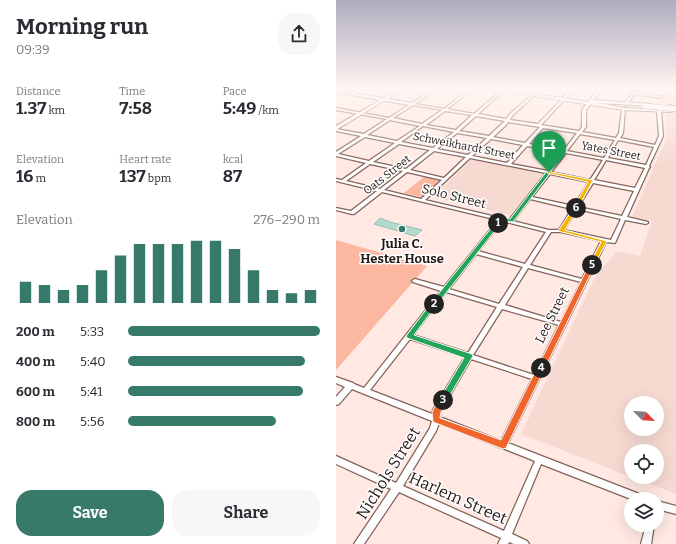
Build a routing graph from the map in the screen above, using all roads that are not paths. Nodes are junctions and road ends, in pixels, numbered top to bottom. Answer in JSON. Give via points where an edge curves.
{"nodes":[{"id":1,"x":361,"y":113,"type":"edge"},
{"id":2,"x":363,"y":113,"type":"edge"},
{"id":3,"x":400,"y":113,"type":"edge"},
{"id":4,"x":439,"y":113,"type":"edge"},
{"id":5,"x":467,"y":113,"type":"edge"},
{"id":6,"x":514,"y":113,"type":"edge"},
{"id":7,"x":551,"y":113,"type":"edge"},
{"id":8,"x":584,"y":113,"type":"edge"},
{"id":9,"x":624,"y":113,"type":"edge"},
{"id":10,"x":659,"y":113,"type":"edge"},
{"id":11,"x":475,"y":115,"type":"junction"},
{"id":12,"x":391,"y":119,"type":"junction"},
{"id":13,"x":507,"y":120,"type":"junction"},
{"id":14,"x":422,"y":125,"type":"junction"},
{"id":15,"x":541,"y":126,"type":"junction"},
{"id":16,"x":336,"y":129,"type":"edge"},
{"id":17,"x":457,"y":131,"type":"junction"},
{"id":18,"x":579,"y":133,"type":"junction"},
{"id":19,"x":365,"y":136,"type":"junction"},
{"id":20,"x":491,"y":137,"type":"junction"},
{"id":21,"x":617,"y":139,"type":"junction"},
{"id":22,"x":398,"y":143,"type":"junction"},
{"id":23,"x":527,"y":144,"type":"junction"},
{"id":24,"x":657,"y":146,"type":"junction"},
{"id":25,"x":433,"y":150,"type":"junction"},
{"id":26,"x":565,"y":151,"type":"junction"},
{"id":27,"x":336,"y":155,"type":"edge"},
{"id":28,"x":470,"y":156,"type":"junction"},
{"id":29,"x":605,"y":159,"type":"junction"},
{"id":30,"x":370,"y":163,"type":"junction"},
{"id":31,"x":508,"y":164,"type":"junction"},
{"id":32,"x":648,"y":166,"type":"junction"},
{"id":33,"x":407,"y":170,"type":"junction"},
{"id":34,"x":549,"y":172,"type":"junction"},
{"id":35,"x":445,"y":179,"type":"junction"},
{"id":36,"x":336,"y":180,"type":"edge"},
{"id":37,"x":343,"y":181,"type":"junction"},
{"id":38,"x":591,"y":181,"type":"junction"},
{"id":39,"x":382,"y":190,"type":"junction"},
{"id":40,"x":636,"y":190,"type":"junction"},
{"id":41,"x":530,"y":198,"type":"junction"},
{"id":42,"x":422,"y":200,"type":"junction"},
{"id":43,"x":576,"y":208,"type":"junction"},
{"id":44,"x":336,"y":209,"type":"edge"},
{"id":45,"x":624,"y":218,"type":"junction"},
{"id":46,"x":501,"y":219,"type":"junction"},
{"id":47,"x":511,"y":221,"type":"junction"},
{"id":48,"x":646,"y":223,"type":"dead end"},
{"id":49,"x":549,"y":231,"type":"junction"},
{"id":50,"x":561,"y":231,"type":"junction"},
{"id":51,"x":604,"y":241,"type":"junction"},
{"id":52,"x":475,"y":252,"type":"junction"},
{"id":53,"x":527,"y":266,"type":"junction"},
{"id":54,"x":415,"y":281,"type":"dead end"},
{"id":55,"x":584,"y":281,"type":"junction"},
{"id":56,"x":446,"y":289,"type":"junction"},
{"id":57,"x":501,"y":306,"type":"junction"},
{"id":58,"x":562,"y":324,"type":"junction"},
{"id":59,"x":409,"y":336,"type":"junction"},
{"id":60,"x":469,"y":356,"type":"junction"},
{"id":61,"x":536,"y":378,"type":"junction"},
{"id":62,"x":336,"y":380,"type":"edge"},
{"id":63,"x":351,"y":386,"type":"junction"},
{"id":64,"x":365,"y":391,"type":"junction"},
{"id":65,"x":336,"y":402,"type":"edge"},
{"id":66,"x":436,"y":420,"type":"junction"},
{"id":67,"x":503,"y":445,"type":"junction"},
{"id":68,"x":336,"y":460,"type":"edge"},
{"id":69,"x":539,"y":460,"type":"junction"},
{"id":70,"x":397,"y":488,"type":"junction"},
{"id":71,"x":624,"y":492,"type":"edge"},
{"id":72,"x":664,"y":507,"type":"edge"},
{"id":73,"x":676,"y":510,"type":"edge"},
{"id":74,"x":649,"y":532,"type":"edge"},
{"id":75,"x":504,"y":540,"type":"edge"},
{"id":76,"x":359,"y":544,"type":"edge"},
{"id":77,"x":524,"y":544,"type":"edge"},
{"id":78,"x":646,"y":544,"type":"edge"}],
"edges":[{"from":1,"to":16,"type":"main road"},
{"from":2,"to":12,"type":"street","name":"Yates Street"},
{"from":3,"to":12,"type":"street"},
{"from":4,"to":14,"type":"street"},
{"from":5,"to":11,"type":"street"},
{"from":6,"to":13,"type":"street"},
{"from":7,"to":15,"type":"street"},
{"from":8,"to":18,"type":"street","via":[[584,126]]},
{"from":9,"to":21,"type":"street","via":[[621,132]]},
{"from":10,"to":24,"type":"street","via":[[662,136]]},
{"from":11,"to":13,"type":"street"},
{"from":11,"to":17,"type":"street","name":"Oats Street"},
{"from":12,"to":14,"type":"street","name":"Yates Street"},
{"from":12,"to":19,"type":"street"},
{"from":13,"to":15,"type":"street"},
{"from":13,"to":20,"type":"street"},
{"from":14,"to":17,"type":"street","name":"Yates Street"},
{"from":14,"to":22,"type":"street"},
{"from":15,"to":18,"type":"street"},
{"from":15,"to":23,"type":"street"},
{"from":16,"to":19,"type":"street","name":"Schweikhardt Street"},
{"from":17,"to":20,"type":"street","name":"Yates Street"},
{"from":17,"to":25,"type":"street","name":"Oats Street"},
{"from":18,"to":21,"type":"street"},
{"from":18,"to":26,"type":"street"},
{"from":19,"to":22,"type":"street","name":"Schweikhardt Street"},
{"from":19,"to":27,"type":"street"},
{"from":20,"to":23,"type":"street","name":"Yates Street"},
{"from":20,"to":28,"type":"street"},
{"from":21,"to":24,"type":"street"},
{"from":21,"to":29,"type":"street"},
{"from":22,"to":25,"type":"street","name":"Schweikhardt Street"},
{"from":22,"to":30,"type":"street"},
{"from":23,"to":26,"type":"street","name":"Yates Street"},
{"from":23,"to":31,"type":"street"},
{"from":24,"to":32,"type":"street"},
{"from":25,"to":28,"type":"street","name":"Schweikhardt Street"},
{"from":25,"to":33,"type":"street","name":"Oats Street"},
{"from":26,"to":29,"type":"street","name":"Yates Street"},
{"from":26,"to":34,"type":"street"},
{"from":27,"to":30,"type":"street"},
{"from":28,"to":31,"type":"street","name":"Schweikhardt Street"},
{"from":28,"to":35,"type":"street"},
{"from":29,"to":32,"type":"street","name":"Yates Street"},
{"from":29,"to":38,"type":"street"},
{"from":30,"to":33,"type":"street"},
{"from":30,"to":37,"type":"street"},
{"from":31,"to":34,"type":"street","name":"Schweikhardt Street"},
{"from":32,"to":40,"type":"street"},
{"from":33,"to":35,"type":"street"},
{"from":33,"to":39,"type":"street","name":"Oats Street"},
{"from":34,"to":38,"type":"street","name":"Schweikhardt Street"},
{"from":34,"to":41,"type":"street"},
{"from":35,"to":42,"type":"street"},
{"from":36,"to":37,"type":"street","name":"Solo Street"},
{"from":37,"to":39,"type":"street","name":"Solo Street"},
{"from":38,"to":40,"type":"street","name":"Schweikhardt Street"},
{"from":38,"to":43,"type":"street"},
{"from":39,"to":42,"type":"street","name":"Solo Street"},
{"from":39,"to":44,"type":"street","name":"Oats Street","via":[[352,213]]},
{"from":40,"to":45,"type":"street"},
{"from":41,"to":43,"type":"street"},
{"from":41,"to":47,"type":"street"},
{"from":42,"to":46,"type":"street","name":"Solo Street"},
{"from":43,"to":45,"type":"street"},
{"from":43,"to":50,"type":"street"},
{"from":45,"to":48,"type":"street"},
{"from":45,"to":51,"type":"street","name":"Solo Street","via":[[613,242]]},
{"from":46,"to":47,"type":"street","name":"Solo Street"},
{"from":46,"to":52,"type":"street"},
{"from":47,"to":49,"type":"street","name":"Solo Street"},
{"from":49,"to":50,"type":"street","name":"Solo Street"},
{"from":49,"to":53,"type":"street","name":"Nichols Street"},
{"from":50,"to":51,"type":"street","name":"Solo Street"},
{"from":51,"to":55,"type":"street","name":"Lee Street"},
{"from":52,"to":53,"type":"street"},
{"from":52,"to":56,"type":"street"},
{"from":53,"to":55,"type":"street"},
{"from":53,"to":57,"type":"street","name":"Nichols Street"},
{"from":54,"to":56,"type":"street"},
{"from":55,"to":58,"type":"street","name":"Lee Street"},
{"from":56,"to":57,"type":"street"},
{"from":56,"to":59,"type":"street"},
{"from":57,"to":58,"type":"street"},
{"from":57,"to":60,"type":"street","name":"Nichols Street"},
{"from":58,"to":61,"type":"street","name":"Lee Street"},
{"from":59,"to":60,"type":"street"},
{"from":59,"to":64,"type":"street"},
{"from":60,"to":61,"type":"street"},
{"from":60,"to":66,"type":"street","name":"Nichols Street","via":[[436,412]]},
{"from":61,"to":67,"type":"street","name":"Lee Street"},
{"from":62,"to":63,"type":"street"},
{"from":63,"to":64,"type":"street"},
{"from":63,"to":65,"type":"street"},
{"from":64,"to":66,"type":"street"},
{"from":66,"to":67,"type":"street"},
{"from":66,"to":70,"type":"street","name":"Nichols Street"},
{"from":67,"to":69,"type":"street"},
{"from":68,"to":70,"type":"street","name":"Harlem Street"},
{"from":69,"to":71,"type":"street"},
{"from":69,"to":75,"type":"street"},
{"from":70,"to":75,"type":"street","name":"Harlem Street"},
{"from":70,"to":76,"type":"street","name":"Nichols Street"},
{"from":72,"to":73,"type":"street"},
{"from":74,"to":78,"type":"street"},
{"from":75,"to":77,"type":"street","name":"Harlem Street"}]}
